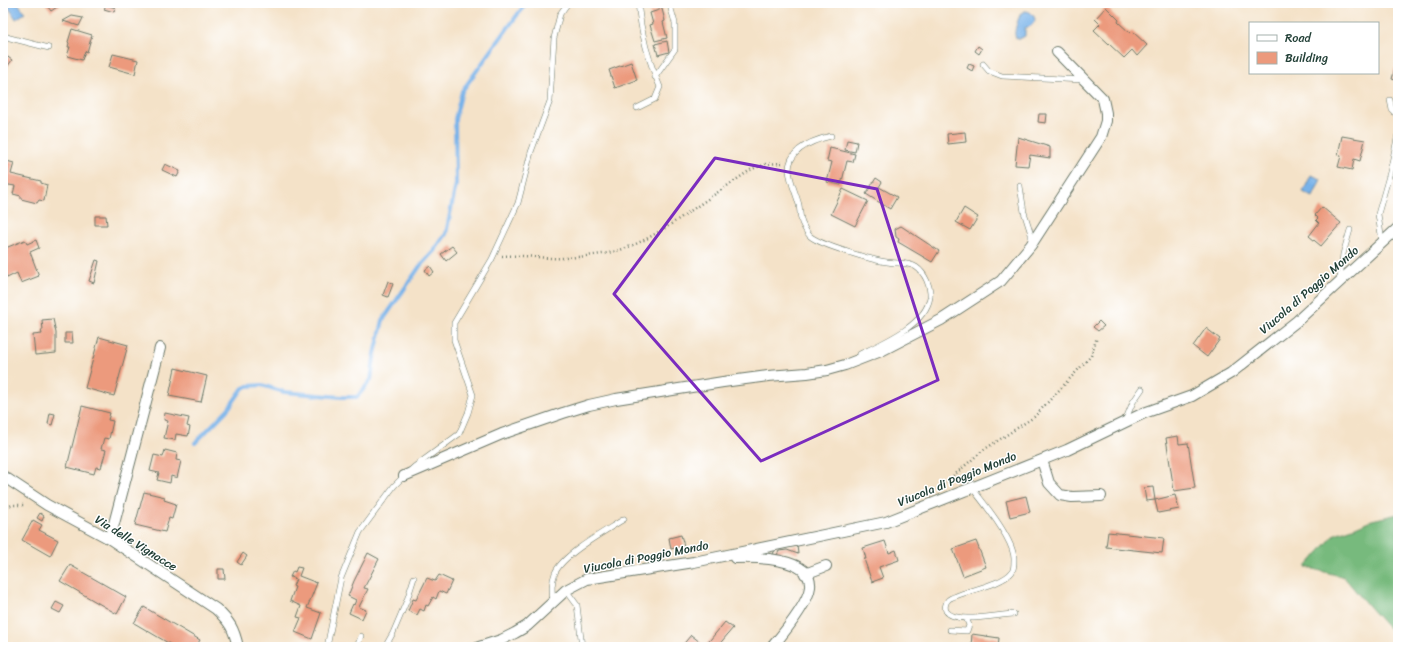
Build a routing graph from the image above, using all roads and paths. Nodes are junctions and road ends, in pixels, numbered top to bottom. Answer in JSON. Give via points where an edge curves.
{"nodes":[{"id":1,"x":568,"y":3,"type":"edge"},
{"id":2,"x":638,"y":3,"type":"edge"},
{"id":3,"x":674,"y":3,"type":"edge"},
{"id":4,"x":3,"y":35,"type":"edge"},
{"id":5,"x":49,"y":48,"type":"dead end"},
{"id":6,"x":1057,"y":52,"type":"dead end"},
{"id":7,"x":983,"y":64,"type":"dead end"},
{"id":8,"x":655,"y":77,"type":"junction"},
{"id":9,"x":1083,"y":80,"type":"junction"},
{"id":10,"x":1390,"y":100,"type":"dead end"},
{"id":11,"x":638,"y":108,"type":"dead end"},
{"id":12,"x":1398,"y":116,"type":"edge"},
{"id":13,"x":1398,"y":134,"type":"edge"},
{"id":14,"x":831,"y":136,"type":"dead end"},
{"id":15,"x":790,"y":164,"type":"junction"},
{"id":16,"x":1020,"y":186,"type":"dead end"},
{"id":17,"x":1398,"y":228,"type":"edge"},
{"id":18,"x":1350,"y":230,"type":"dead end"},
{"id":19,"x":1382,"y":243,"type":"junction"},
{"id":20,"x":1031,"y":245,"type":"junction"},
{"id":21,"x":492,"y":259,"type":"junction"},
{"id":22,"x":1340,"y":282,"type":"junction"},
{"id":23,"x":1097,"y":337,"type":"dead end"},
{"id":24,"x":160,"y":348,"type":"dead end"},
{"id":25,"x":827,"y":370,"type":"junction"},
{"id":26,"x":1142,"y":389,"type":"dead end"},
{"id":27,"x":1125,"y":422,"type":"junction"},
{"id":28,"x":1042,"y":460,"type":"junction"},
{"id":29,"x":404,"y":476,"type":"junction"},
{"id":30,"x":5,"y":480,"type":"edge"},
{"id":31,"x":972,"y":488,"type":"junction"},
{"id":32,"x":1101,"y":496,"type":"dead end"},
{"id":33,"x":47,"y":505,"type":"junction"},
{"id":34,"x":929,"y":505,"type":"junction"},
{"id":35,"x":3,"y":509,"type":"edge"},
{"id":36,"x":624,"y":519,"type":"dead end"},
{"id":37,"x":110,"y":539,"type":"junction"},
{"id":38,"x":705,"y":559,"type":"junction"},
{"id":39,"x":826,"y":566,"type":"dead end"},
{"id":40,"x":805,"y":574,"type":"junction"},
{"id":41,"x":414,"y":578,"type":"dead end"},
{"id":42,"x":566,"y":590,"type":"junction"},
{"id":43,"x":553,"y":602,"type":"junction"},
{"id":44,"x":1014,"y":614,"type":"dead end"},
{"id":45,"x":966,"y":618,"type":"junction"},
{"id":46,"x":950,"y":630,"type":"dead end"},
{"id":47,"x":361,"y":636,"type":"dead end"},
{"id":48,"x":238,"y":647,"type":"edge"},
{"id":49,"x":327,"y":647,"type":"edge"},
{"id":50,"x":357,"y":647,"type":"edge"},
{"id":51,"x":385,"y":647,"type":"edge"},
{"id":52,"x":479,"y":647,"type":"edge"},
{"id":53,"x":582,"y":647,"type":"edge"},
{"id":54,"x":772,"y":647,"type":"edge"}],
"edges":[{"from":1,"to":21,"type":"lane","via":[[560,14],[554,38],[550,101],[518,203]]},
{"from":2,"to":8,"type":"lane","via":[[644,46]]},
{"from":3,"to":8,"type":"lane","via":[[672,9],[675,49]]},
{"from":4,"to":5,"type":"lane"},
{"from":6,"to":9,"type":"street"},
{"from":7,"to":9,"type":"lane","via":[[988,71],[1002,76]]},
{"from":8,"to":11,"type":"lane","via":[[660,87],[655,99]]},
{"from":9,"to":20,"type":"street","via":[[1103,99],[1106,113],[1104,129]]},
{"from":10,"to":12,"type":"lane","via":[[1392,110]]},
{"from":13,"to":19,"type":"lane","via":[[1378,214]]},
{"from":14,"to":15,"type":"lane","via":[[801,148],[792,157]]},
{"from":15,"to":21,"type":"path","via":[[766,164],[752,169],[660,231],[620,250],[574,257],[503,256]]},
{"from":15,"to":25,"type":"lane","via":[[789,171],[800,218],[810,235],[821,243],[887,262],[905,263],[916,267],[927,281],[930,293],[927,308],[913,324]]},
{"from":16,"to":20,"type":"lane","via":[[1031,234]]},
{"from":17,"to":19,"type":"street","name":"Viucola di Poggio Mondo"},
{"from":18,"to":22,"type":"lane","via":[[1343,254]]},
{"from":19,"to":22,"type":"street","name":"Viucola di Poggio Mondo"},
{"from":20,"to":25,"type":"street","via":[[1001,281],[947,316],[881,351]]},
{"from":21,"to":29,"type":"lane","via":[[454,323],[454,340],[472,395],[468,413],[459,434]]},
{"from":22,"to":27,"type":"street","name":"Viucola di Poggio Mondo","via":[[1297,321],[1231,373],[1192,396]]},
{"from":23,"to":34,"type":"path","via":[[1091,356],[1034,417],[982,451],[948,479],[936,491]]},
{"from":24,"to":37,"type":"street"},
{"from":25,"to":29,"type":"street","via":[[723,382],[596,404],[516,429]]},
{"from":26,"to":27,"type":"lane","via":[[1133,402]]},
{"from":27,"to":28,"type":"street","name":"Viucola di Poggio Mondo"},
{"from":28,"to":31,"type":"street","name":"Viucola di Poggio Mondo"},
{"from":28,"to":32,"type":"street","via":[[1049,483],[1060,495]]},
{"from":29,"to":49,"type":"lane","via":[[360,532],[341,578]]},
{"from":30,"to":33,"type":"street","name":"Via delle Vignacce"},
{"from":31,"to":34,"type":"street","name":"Viucola di Poggio Mondo"},
{"from":31,"to":45,"type":"lane","via":[[997,521],[1013,551],[1014,560],[1012,572],[1005,577],[948,599],[945,608],[948,614],[951,617]]},
{"from":33,"to":35,"type":"path","via":[[12,506]]},
{"from":33,"to":37,"type":"street","name":"Via delle Vignacce"},
{"from":34,"to":38,"type":"street","name":"Viucola di Poggio Mondo","via":[[886,522]]},
{"from":36,"to":43,"type":"lane","via":[[568,557],[555,572],[551,586]]},
{"from":37,"to":48,"type":"street","name":"Via delle Vignacce","via":[[216,609],[227,619],[235,632]]},
{"from":38,"to":40,"type":"street","via":[[776,559],[794,565]]},
{"from":38,"to":42,"type":"street","name":"Viucola di Poggio Mondo","via":[[587,579]]},
{"from":39,"to":40,"type":"street"},
{"from":40,"to":54,"type":"street","via":[[810,587],[804,603]]},
{"from":41,"to":51,"type":"lane","via":[[407,600]]},
{"from":42,"to":43,"type":"street","name":"Viucola di Poggio Mondo"},
{"from":42,"to":53,"type":"lane","via":[[577,605]]},
{"from":43,"to":52,"type":"street","name":"Viucola di Poggio Mondo","via":[[528,626],[515,634]]},
{"from":44,"to":45,"type":"lane"},
{"from":45,"to":46,"type":"lane","via":[[969,625],[967,630]]},
{"from":47,"to":50,"type":"lane"}]}
